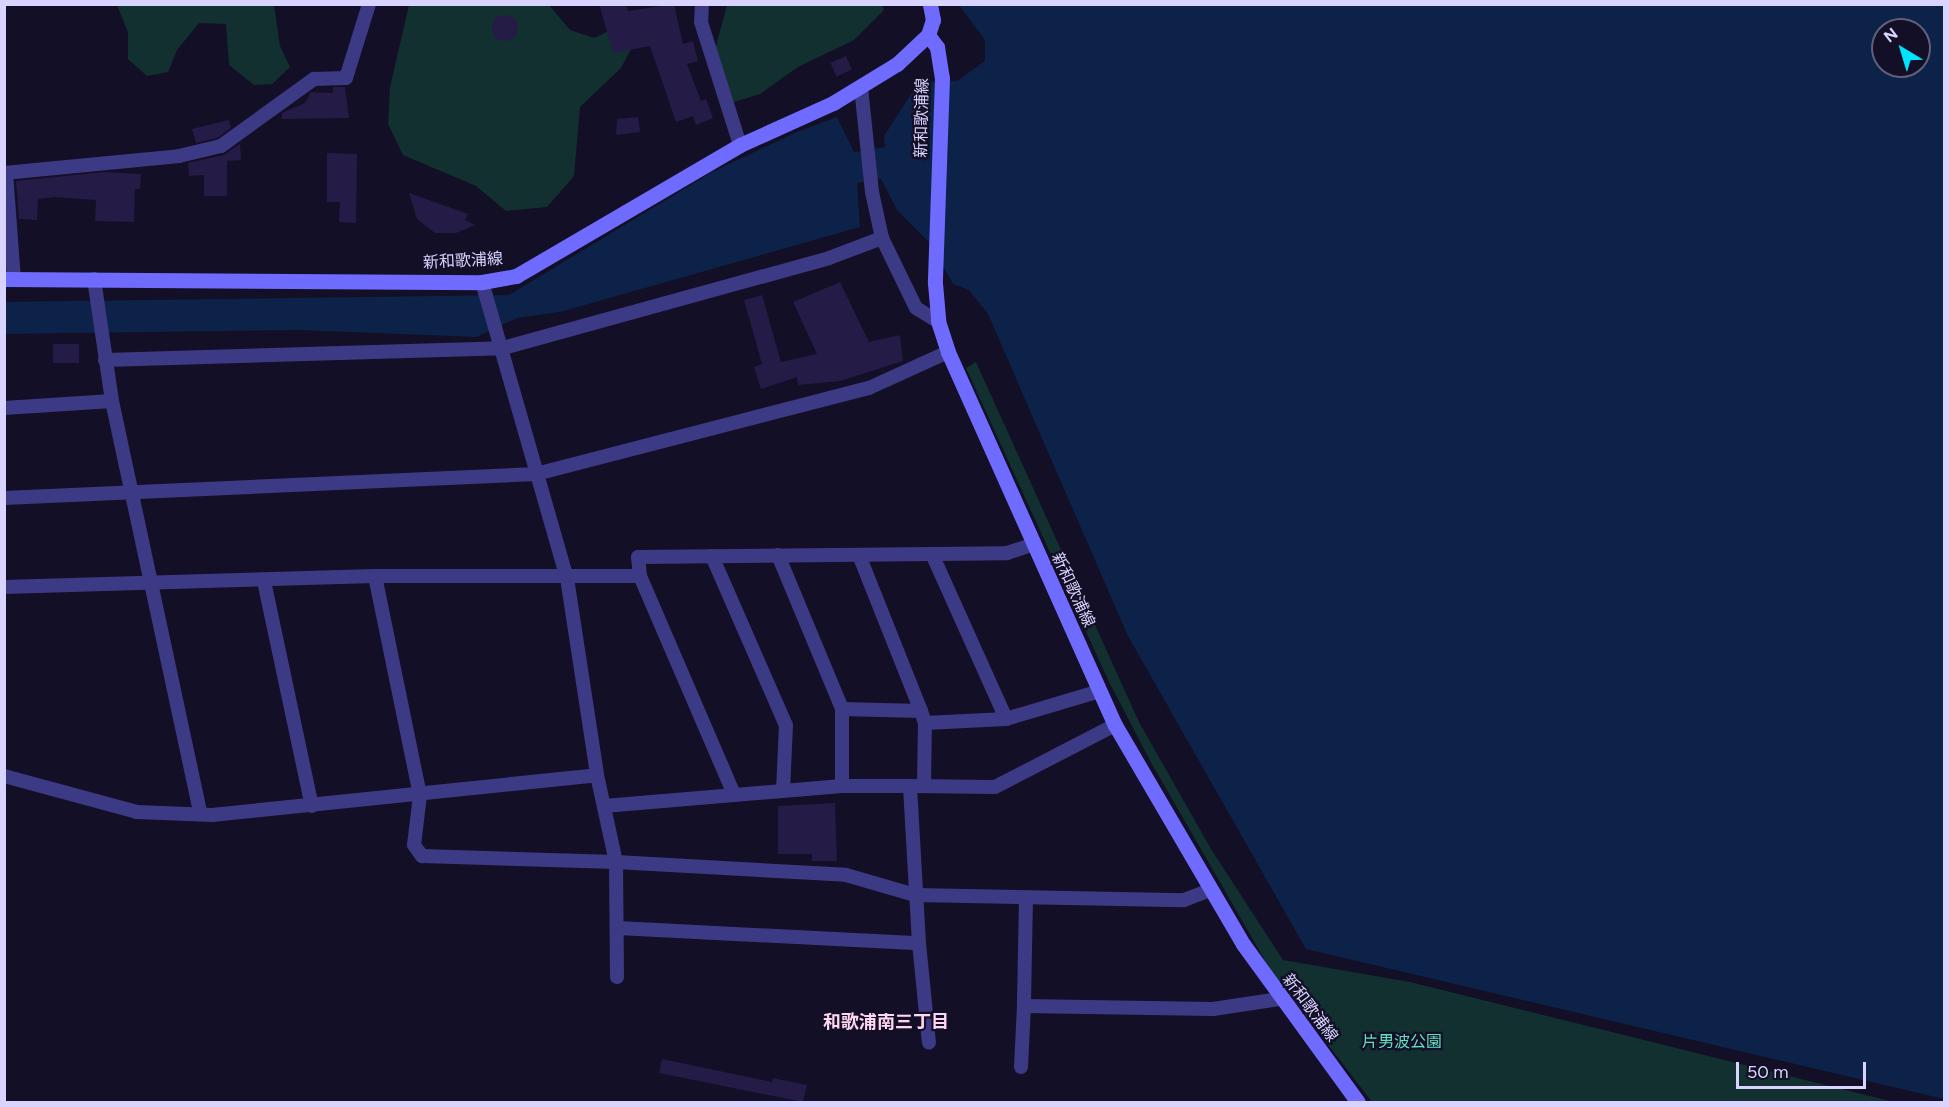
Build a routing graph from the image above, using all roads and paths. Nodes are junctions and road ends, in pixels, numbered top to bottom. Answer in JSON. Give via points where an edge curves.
{"nodes":[{"id":1,"x":369,"y":4,"type":"edge"},
{"id":2,"x":702,"y":4,"type":"edge"},
{"id":3,"x":930,"y":4,"type":"edge"},
{"id":4,"x":928,"y":34,"type":"junction"},
{"id":5,"x":861,"y":87,"type":"junction"},
{"id":6,"x":740,"y":145,"type":"junction"},
{"id":7,"x":5,"y":173,"type":"edge"},
{"id":8,"x":882,"y":238,"type":"junction"},
{"id":9,"x":9,"y":279,"type":"edge"},
{"id":10,"x":94,"y":279,"type":"junction"},
{"id":11,"x":483,"y":287,"type":"junction"},
{"id":12,"x":938,"y":321,"type":"junction"},
{"id":13,"x":501,"y":342,"type":"junction"},
{"id":14,"x":948,"y":352,"type":"junction"},
{"id":15,"x":105,"y":360,"type":"junction"},
{"id":16,"x":112,"y":400,"type":"junction"},
{"id":17,"x":4,"y":408,"type":"edge"},
{"id":18,"x":536,"y":474,"type":"junction"},
{"id":19,"x":133,"y":493,"type":"junction"},
{"id":20,"x":4,"y":498,"type":"edge"},
{"id":21,"x":1032,"y":545,"type":"junction"},
{"id":22,"x":932,"y":554,"type":"junction"},
{"id":23,"x":778,"y":555,"type":"junction"},
{"id":24,"x":859,"y":555,"type":"junction"},
{"id":25,"x":712,"y":556,"type":"junction"},
{"id":26,"x":375,"y":576,"type":"junction"},
{"id":27,"x":640,"y":576,"type":"junction"},
{"id":28,"x":567,"y":578,"type":"junction"},
{"id":29,"x":264,"y":581,"type":"junction"},
{"id":30,"x":150,"y":584,"type":"junction"},
{"id":31,"x":4,"y":587,"type":"edge"},
{"id":32,"x":1100,"y":691,"type":"junction"},
{"id":33,"x":842,"y":709,"type":"junction"},
{"id":34,"x":923,"y":717,"type":"junction"},
{"id":35,"x":1006,"y":719,"type":"junction"},
{"id":36,"x":1115,"y":725,"type":"junction"},
{"id":37,"x":597,"y":775,"type":"junction"},
{"id":38,"x":4,"y":776,"type":"edge"},
{"id":39,"x":842,"y":786,"type":"junction"},
{"id":40,"x":917,"y":786,"type":"junction"},
{"id":41,"x":783,"y":790,"type":"junction"},
{"id":42,"x":735,"y":794,"type":"junction"},
{"id":43,"x":420,"y":795,"type":"junction"},
{"id":44,"x":312,"y":806,"type":"junction"},
{"id":45,"x":604,"y":806,"type":"junction"},
{"id":46,"x":200,"y":811,"type":"junction"},
{"id":47,"x":616,"y":862,"type":"junction"},
{"id":48,"x":1210,"y":890,"type":"junction"},
{"id":49,"x":915,"y":895,"type":"junction"},
{"id":50,"x":1026,"y":898,"type":"junction"},
{"id":51,"x":618,"y":928,"type":"junction"},
{"id":52,"x":919,"y":943,"type":"junction"},
{"id":53,"x":617,"y":977,"type":"dead end"},
{"id":54,"x":1279,"y":999,"type":"junction"},
{"id":55,"x":1024,"y":1006,"type":"junction"},
{"id":56,"x":928,"y":1043,"type":"dead end"},
{"id":57,"x":1021,"y":1067,"type":"dead end"},
{"id":58,"x":1358,"y":1102,"type":"edge"}],
"edges":[{"from":1,"to":7,"type":"street","via":[[345,78],[314,79],[221,146],[179,156]]},
{"from":2,"to":6,"type":"street","via":[[701,22]]},
{"from":3,"to":4,"type":"main road","name":"新和歌浦線","via":[[933,20]]},
{"from":4,"to":5,"type":"main road","name":"新和歌浦線","via":[[897,64]]},
{"from":4,"to":12,"type":"main road","name":"新和歌浦線","via":[[937,47],[942,78],[935,283]]},
{"from":5,"to":6,"type":"main road","name":"新和歌浦線"},
{"from":5,"to":8,"type":"street","via":[[872,192]]},
{"from":6,"to":11,"type":"main road","name":"新和歌浦線","via":[[516,276]]},
{"from":7,"to":9,"type":"street"},
{"from":8,"to":12,"type":"street","via":[[916,308]]},
{"from":8,"to":13,"type":"street","via":[[818,261]]},
{"from":9,"to":10,"type":"main road","name":"新和歌浦線"},
{"from":10,"to":11,"type":"main road","name":"新和歌浦線"},
{"from":10,"to":15,"type":"street"},
{"from":11,"to":13,"type":"street"},
{"from":12,"to":14,"type":"main road","name":"新和歌浦線"},
{"from":13,"to":15,"type":"street"},
{"from":13,"to":18,"type":"street"},
{"from":14,"to":18,"type":"street","via":[[869,388]]},
{"from":14,"to":21,"type":"main road","name":"新和歌浦線"},
{"from":15,"to":16,"type":"street"},
{"from":16,"to":17,"type":"street"},
{"from":16,"to":19,"type":"street"},
{"from":18,"to":19,"type":"street"},
{"from":18,"to":28,"type":"street"},
{"from":19,"to":20,"type":"street"},
{"from":19,"to":30,"type":"street"},
{"from":21,"to":22,"type":"street","via":[[1007,553]]},
{"from":21,"to":32,"type":"main road","name":"新和歌浦線"},
{"from":22,"to":24,"type":"street"},
{"from":22,"to":35,"type":"street"},
{"from":23,"to":24,"type":"street"},
{"from":23,"to":25,"type":"street"},
{"from":23,"to":33,"type":"street"},
{"from":24,"to":34,"type":"street"},
{"from":25,"to":27,"type":"street","via":[[638,556]]},
{"from":25,"to":41,"type":"street","via":[[786,725]]},
{"from":26,"to":28,"type":"street"},
{"from":26,"to":29,"type":"street"},
{"from":26,"to":43,"type":"street"},
{"from":27,"to":28,"type":"street"},
{"from":27,"to":42,"type":"street"},
{"from":28,"to":37,"type":"street"},
{"from":29,"to":30,"type":"street"},
{"from":29,"to":44,"type":"street"},
{"from":30,"to":31,"type":"street"},
{"from":30,"to":46,"type":"street"},
{"from":32,"to":35,"type":"street"},
{"from":32,"to":36,"type":"main road","name":"新和歌浦線"},
{"from":33,"to":34,"type":"street"},
{"from":33,"to":39,"type":"street"},
{"from":34,"to":35,"type":"street"},
{"from":34,"to":40,"type":"street"},
{"from":36,"to":40,"type":"street","via":[[995,787]]},
{"from":36,"to":48,"type":"main road","name":"新和歌浦線"},
{"from":37,"to":43,"type":"street"},
{"from":37,"to":45,"type":"street"},
{"from":38,"to":46,"type":"street","via":[[137,812]]},
{"from":39,"to":40,"type":"street"},
{"from":39,"to":41,"type":"street"},
{"from":40,"to":49,"type":"street"},
{"from":41,"to":42,"type":"street"},
{"from":42,"to":45,"type":"street"},
{"from":43,"to":44,"type":"street"},
{"from":43,"to":47,"type":"street","via":[[414,845],[422,856]]},
{"from":44,"to":46,"type":"street","via":[[212,815]]},
{"from":45,"to":47,"type":"street"},
{"from":47,"to":49,"type":"street","via":[[846,875]]},
{"from":47,"to":51,"type":"street"},
{"from":48,"to":50,"type":"street","via":[[1184,900]]},
{"from":48,"to":54,"type":"main road","name":"新和歌浦線"},
{"from":49,"to":50,"type":"street"},
{"from":49,"to":52,"type":"street"},
{"from":50,"to":55,"type":"street"},
{"from":51,"to":52,"type":"street"},
{"from":51,"to":53,"type":"street"},
{"from":52,"to":56,"type":"street"},
{"from":54,"to":55,"type":"street","via":[[1213,1010]]},
{"from":54,"to":58,"type":"main road","name":"新和歌浦線"},
{"from":55,"to":57,"type":"street"}]}
